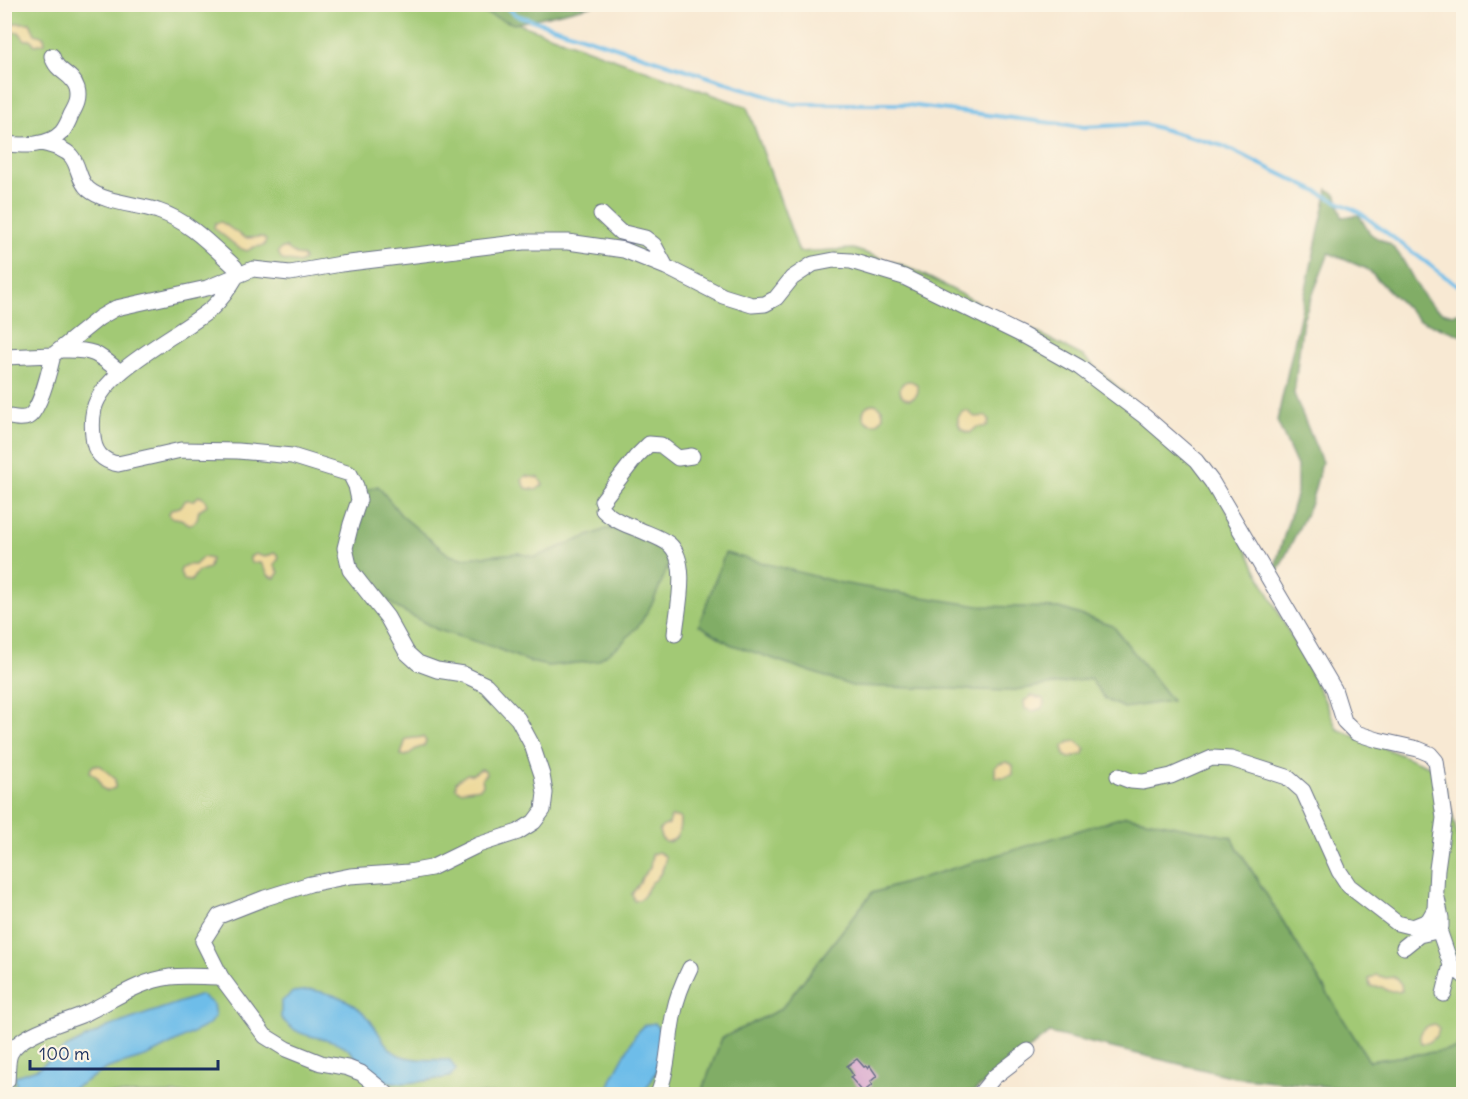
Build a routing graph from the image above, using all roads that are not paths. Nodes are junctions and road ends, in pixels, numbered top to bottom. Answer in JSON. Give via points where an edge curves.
{"nodes":[{"id":1,"x":52,"y":56,"type":"dead end"},
{"id":2,"x":4,"y":143,"type":"edge"},
{"id":3,"x":42,"y":143,"type":"junction"},
{"id":4,"x":601,"y":214,"type":"dead end"},
{"id":5,"x":666,"y":267,"type":"junction"},
{"id":6,"x":237,"y":275,"type":"junction"},
{"id":7,"x":57,"y":352,"type":"junction"},
{"id":8,"x":4,"y":357,"type":"edge"},
{"id":9,"x":120,"y":372,"type":"junction"},
{"id":10,"x":4,"y":416,"type":"edge"},
{"id":11,"x":692,"y":456,"type":"dead end"},
{"id":12,"x":675,"y":634,"type":"dead end"},
{"id":13,"x":1118,"y":776,"type":"dead end"},
{"id":14,"x":1436,"y":886,"type":"junction"},
{"id":15,"x":1397,"y":923,"type":"junction"},
{"id":16,"x":1437,"y":932,"type":"junction"},
{"id":17,"x":1416,"y":937,"type":"junction"},
{"id":18,"x":1404,"y":947,"type":"dead end"},
{"id":19,"x":1451,"y":965,"type":"junction"},
{"id":20,"x":690,"y":968,"type":"dead end"},
{"id":21,"x":1464,"y":976,"type":"edge"},
{"id":22,"x":221,"y":977,"type":"junction"},
{"id":23,"x":1444,"y":994,"type":"dead end"},
{"id":24,"x":1028,"y":1051,"type":"dead end"},
{"id":25,"x":7,"y":1081,"type":"dead end"},
{"id":26,"x":387,"y":1095,"type":"edge"},
{"id":27,"x":658,"y":1095,"type":"edge"},
{"id":28,"x":980,"y":1095,"type":"edge"}],
"edges":[{"from":1,"to":3,"type":"lane","via":[[55,66],[77,87],[79,101],[62,132]]},
{"from":2,"to":3,"type":"lane"},
{"from":3,"to":6,"type":"lane","via":[[62,149],[72,157],[87,189],[159,211],[192,227],[235,267]]},
{"from":4,"to":5,"type":"lane","via":[[620,232],[645,238],[654,245]]},
{"from":5,"to":6,"type":"lane","via":[[624,250],[568,242],[523,242],[290,273],[253,269]]},
{"from":5,"to":14,"type":"lane","via":[[723,296],[752,304],[765,304],[776,298],[792,278],[813,264],[834,260],[851,261],[904,277],[1079,367],[1144,416],[1196,461],[1212,482],[1334,689],[1344,721],[1356,733],[1418,749],[1436,761],[1444,818]]},
{"from":6,"to":7,"type":"lane","via":[[207,288],[116,308]]},
{"from":6,"to":9,"type":"lane","via":[[211,309]]},
{"from":7,"to":8,"type":"lane"},
{"from":7,"to":9,"type":"lane","via":[[84,350],[100,355]]},
{"from":7,"to":10,"type":"lane","via":[[34,412],[24,418]]},
{"from":9,"to":22,"type":"lane","via":[[94,407],[93,442],[98,455],[107,462],[118,464],[181,450],[238,451],[292,456],[350,474],[360,500],[345,548],[350,570],[387,617],[406,653],[418,663],[463,674],[486,685],[518,719],[542,775],[543,810],[534,822],[518,832],[478,845],[431,868],[310,884],[219,916],[203,941]]},
{"from":11,"to":12,"type":"lane","via":[[678,458],[662,445],[649,444],[603,505],[619,522],[663,540],[675,550],[681,572]]},
{"from":13,"to":15,"type":"lane","via":[[1143,782],[1172,776],[1212,758],[1231,759],[1287,777],[1303,791],[1339,871],[1350,886]]},
{"from":14,"to":15,"type":"lane","via":[[1435,909],[1428,921],[1413,927]]},
{"from":14,"to":16,"type":"lane","via":[[1441,918]]},
{"from":15,"to":17,"type":"lane"},
{"from":16,"to":17,"type":"lane"},
{"from":16,"to":19,"type":"lane"},
{"from":17,"to":18,"type":"lane"},
{"from":19,"to":21,"type":"lane"},
{"from":19,"to":23,"type":"lane"},
{"from":20,"to":27,"type":"lane","via":[[673,1014]]},
{"from":22,"to":25,"type":"lane","via":[[170,977],[115,996],[86,1013],[40,1031],[19,1043],[10,1054]]},
{"from":22,"to":26,"type":"lane","via":[[265,1036],[321,1063],[361,1074]]},
{"from":24,"to":28,"type":"lane","via":[[994,1077]]}]}
